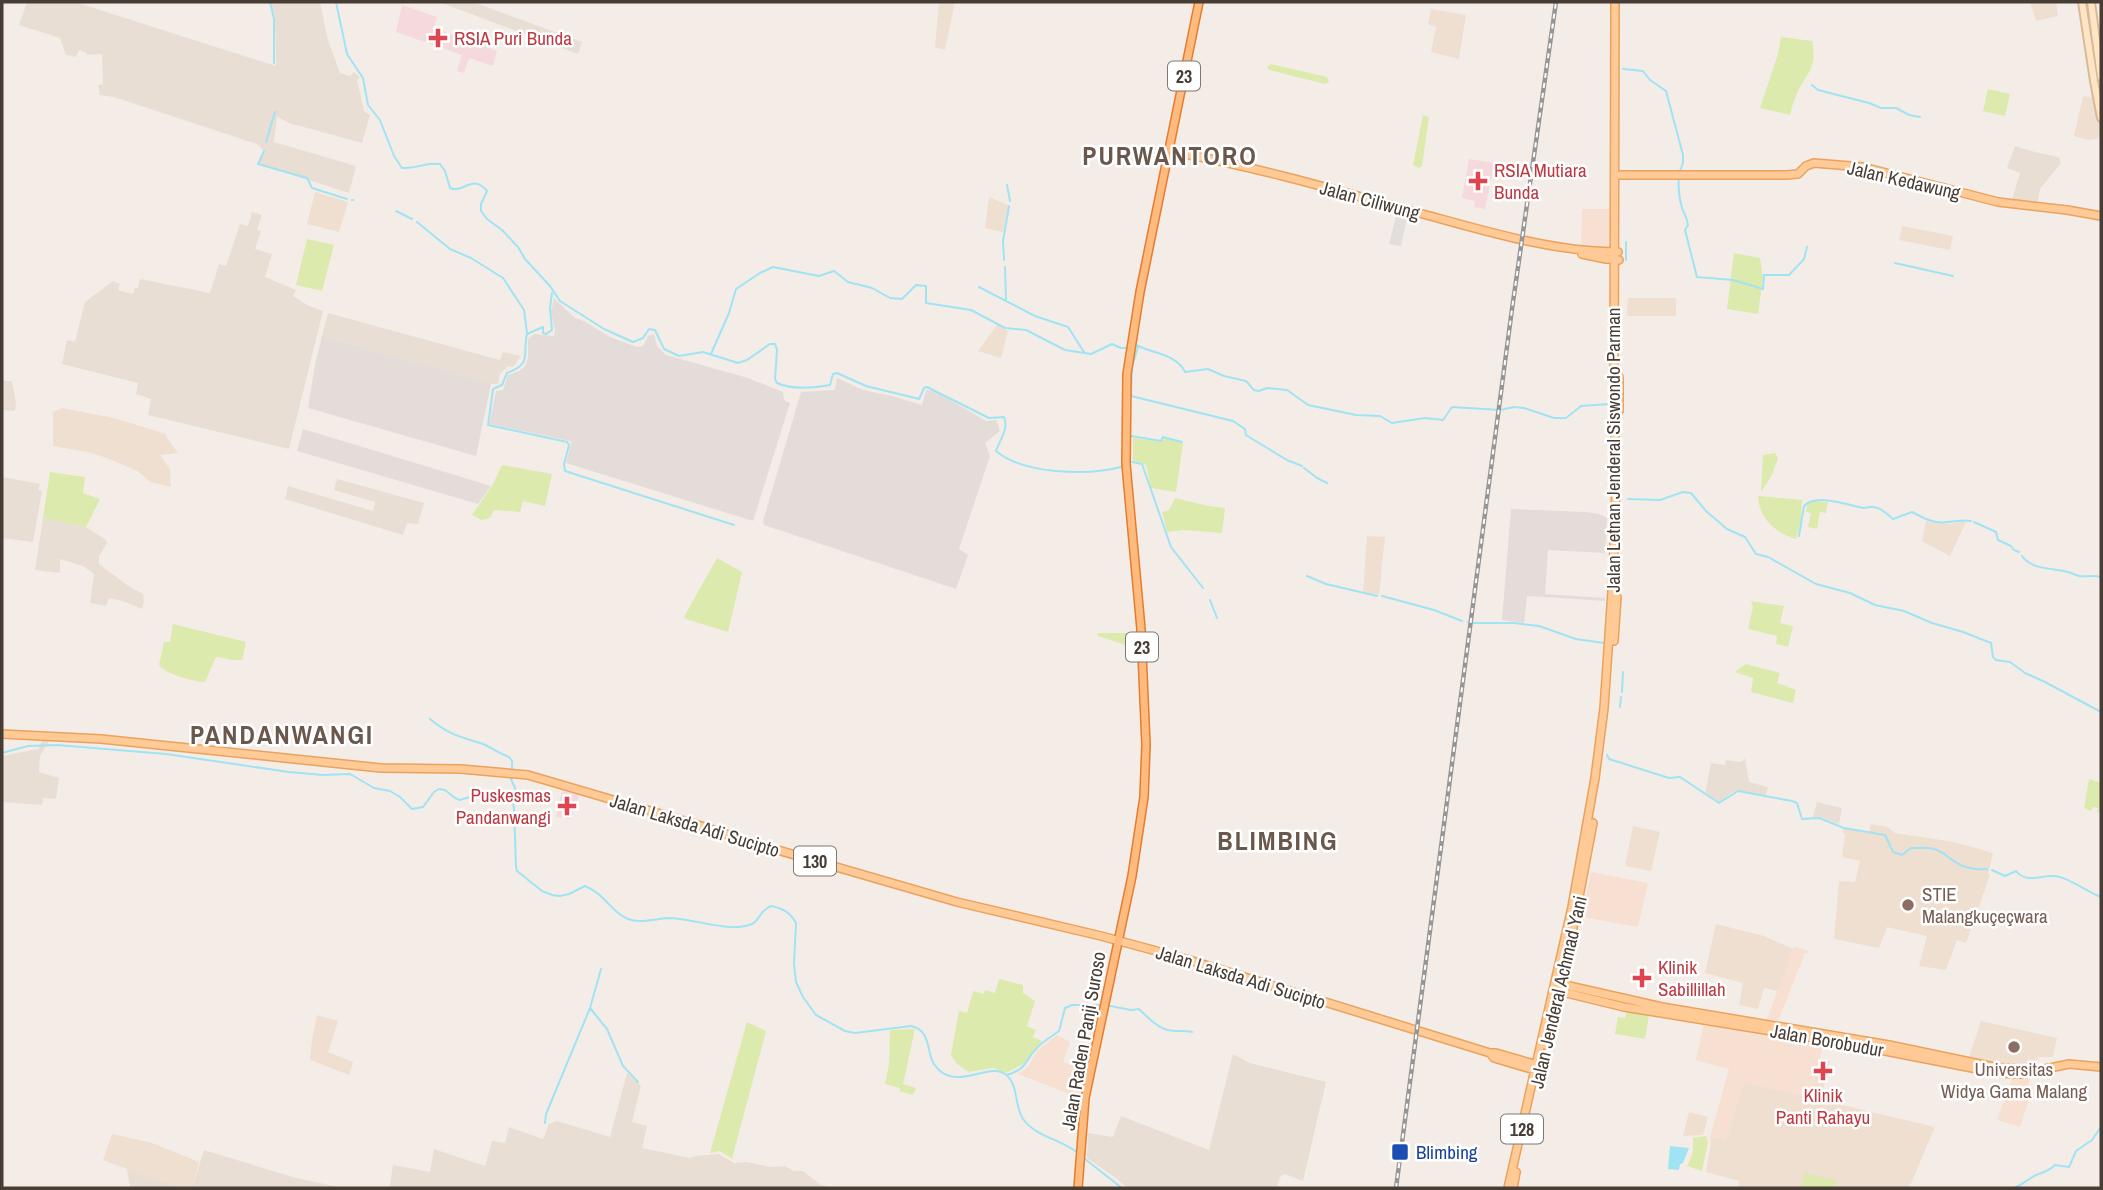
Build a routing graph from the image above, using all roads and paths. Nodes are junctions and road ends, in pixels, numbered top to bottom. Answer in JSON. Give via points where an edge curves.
{"nodes":[{"id":1,"x":1199,"y":2,"type":"edge"},
{"id":2,"x":1617,"y":2,"type":"edge"},
{"id":3,"x":2082,"y":2,"type":"edge"},
{"id":4,"x":2091,"y":2,"type":"edge"},
{"id":5,"x":2099,"y":79,"type":"edge"},
{"id":6,"x":2101,"y":118,"type":"edge"},
{"id":7,"x":1169,"y":151,"type":"junction"},
{"id":8,"x":1619,"y":175,"type":"junction"},
{"id":9,"x":2101,"y":216,"type":"edge"},
{"id":10,"x":1616,"y":256,"type":"junction"},
{"id":11,"x":1618,"y":469,"type":"junction"},
{"id":12,"x":2,"y":734,"type":"edge"},
{"id":13,"x":1583,"y":877,"type":"joint"},
{"id":14,"x":1574,"y":896,"type":"joint"},
{"id":15,"x":1575,"y":907,"type":"junction"},
{"id":16,"x":1117,"y":940,"type":"junction"},
{"id":17,"x":1557,"y":987,"type":"junction"},
{"id":18,"x":2101,"y":1065,"type":"edge"},
{"id":19,"x":1535,"y":1068,"type":"junction"},
{"id":20,"x":1078,"y":1188,"type":"edge"},
{"id":21,"x":1510,"y":1188,"type":"edge"}],
"edges":[{"from":1,"to":7,"type":"highway","number":"23"},
{"from":2,"to":8,"type":"main road","name":"Jalan Letnan Jenderal Siswondo Parman"},
{"from":2,"to":10,"type":"main road","name":"Jalan Letnan Jenderal Siswondo Parman"},
{"from":3,"to":5,"type":"main road"},
{"from":4,"to":5,"type":"main road"},
{"from":5,"to":6,"type":"main road"},
{"from":7,"to":10,"type":"main road","name":"Jalan Ciliwung","via":[[1574,252]]},
{"from":7,"to":16,"type":"highway","number":"23","via":[[1139,292],[1126,396],[1126,464],[1146,745],[1139,840]]},
{"from":8,"to":9,"type":"main road","name":"Jalan Kedawung","via":[[1796,174],[1810,164],[1822,163],[1869,168],[1998,202]]},
{"from":8,"to":10,"type":"main road","name":"Jalan Letnan Jenderal Siswondo Parman"},
{"from":10,"to":11,"type":"main road","name":"Jalan Letnan Jenderal Siswondo Parman"},
{"from":11,"to":13,"type":"main road","name":"Jalan Letnan Jenderal Siswondo Parman","via":[[1618,577],[1608,708]]},
{"from":11,"to":14,"type":"main road","name":"Jalan Letnan Jenderal Siswondo Parman","via":[[1604,708]]},
{"from":12,"to":16,"type":"main road","name":"Jalan Laksda Adi Sucipto","number":"130","via":[[82,737],[370,767],[528,775],[957,902]]},
{"from":13,"to":15,"type":"main road","name":"Jalan Jenderal Achmad Yani"},
{"from":14,"to":15,"type":"main road","name":"Jalan Jenderal Achmad Yani"},
{"from":15,"to":17,"type":"main road","name":"Jalan Jenderal Achmad Yani"},
{"from":16,"to":19,"type":"main road","name":"Jalan Laksda Adi Sucipto","number":"130"},
{"from":16,"to":20,"type":"highway","name":"Jalan Raden Panji Suroso","number":"23","via":[[1089,1077]]},
{"from":17,"to":18,"type":"main road","name":"Jalan Borobudur","via":[[1999,1071],[2021,1074],[2069,1064]]},
{"from":17,"to":19,"type":"main road","name":"Jalan Jenderal Achmad Yani","number":"128"},
{"from":17,"to":19,"type":"main road","name":"Jalan Jenderal Achmad Yani"},
{"from":19,"to":21,"type":"main road","name":"Jalan Jenderal Achmad Yani","number":"128"}]}
